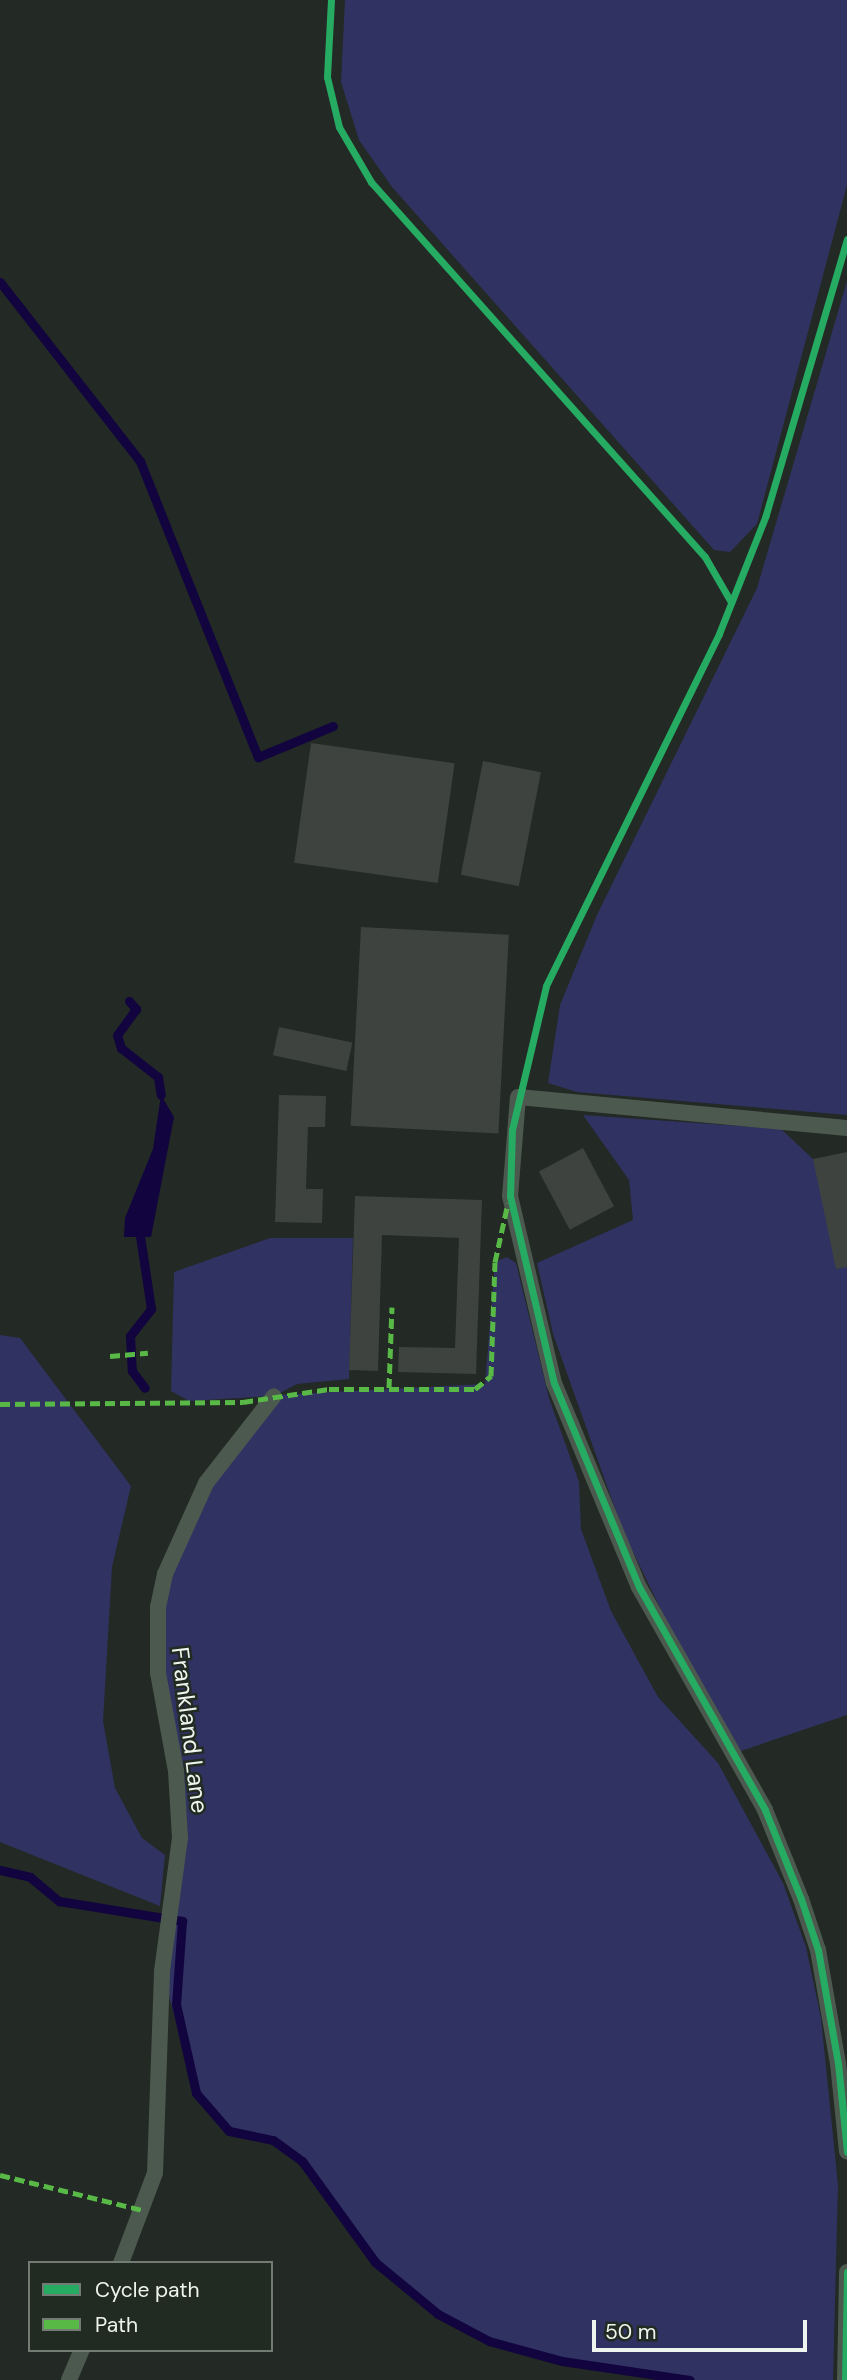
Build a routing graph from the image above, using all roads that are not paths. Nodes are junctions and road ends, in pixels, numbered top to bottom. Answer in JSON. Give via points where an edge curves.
{"nodes":[{"id":1,"x":847,"y":1128,"type":"edge"},
{"id":2,"x":274,"y":1396,"type":"dead end"},
{"id":3,"x":847,"y":2152,"type":"edge"},
{"id":4,"x":122,"y":2261,"type":"edge"},
{"id":5,"x":847,"y":2272,"type":"edge"},
{"id":6,"x":81,"y":2352,"type":"edge"},
{"id":7,"x":69,"y":2380,"type":"edge"},
{"id":8,"x":845,"y":2380,"type":"edge"}],
"edges":[{"from":1,"to":3,"type":"lane","via":[[518,1097],[510,1196],[564,1408],[639,1587],[765,1810],[801,1899],[829,2013]]},
{"from":2,"to":4,"type":"lane","name":"Frankland Lane","via":[[206,1483],[165,1574],[158,1607],[158,1673],[176,1771],[180,1838],[162,1972],[155,2173]]},
{"from":5,"to":8,"type":"lane"},
{"from":6,"to":7,"type":"lane"}]}
